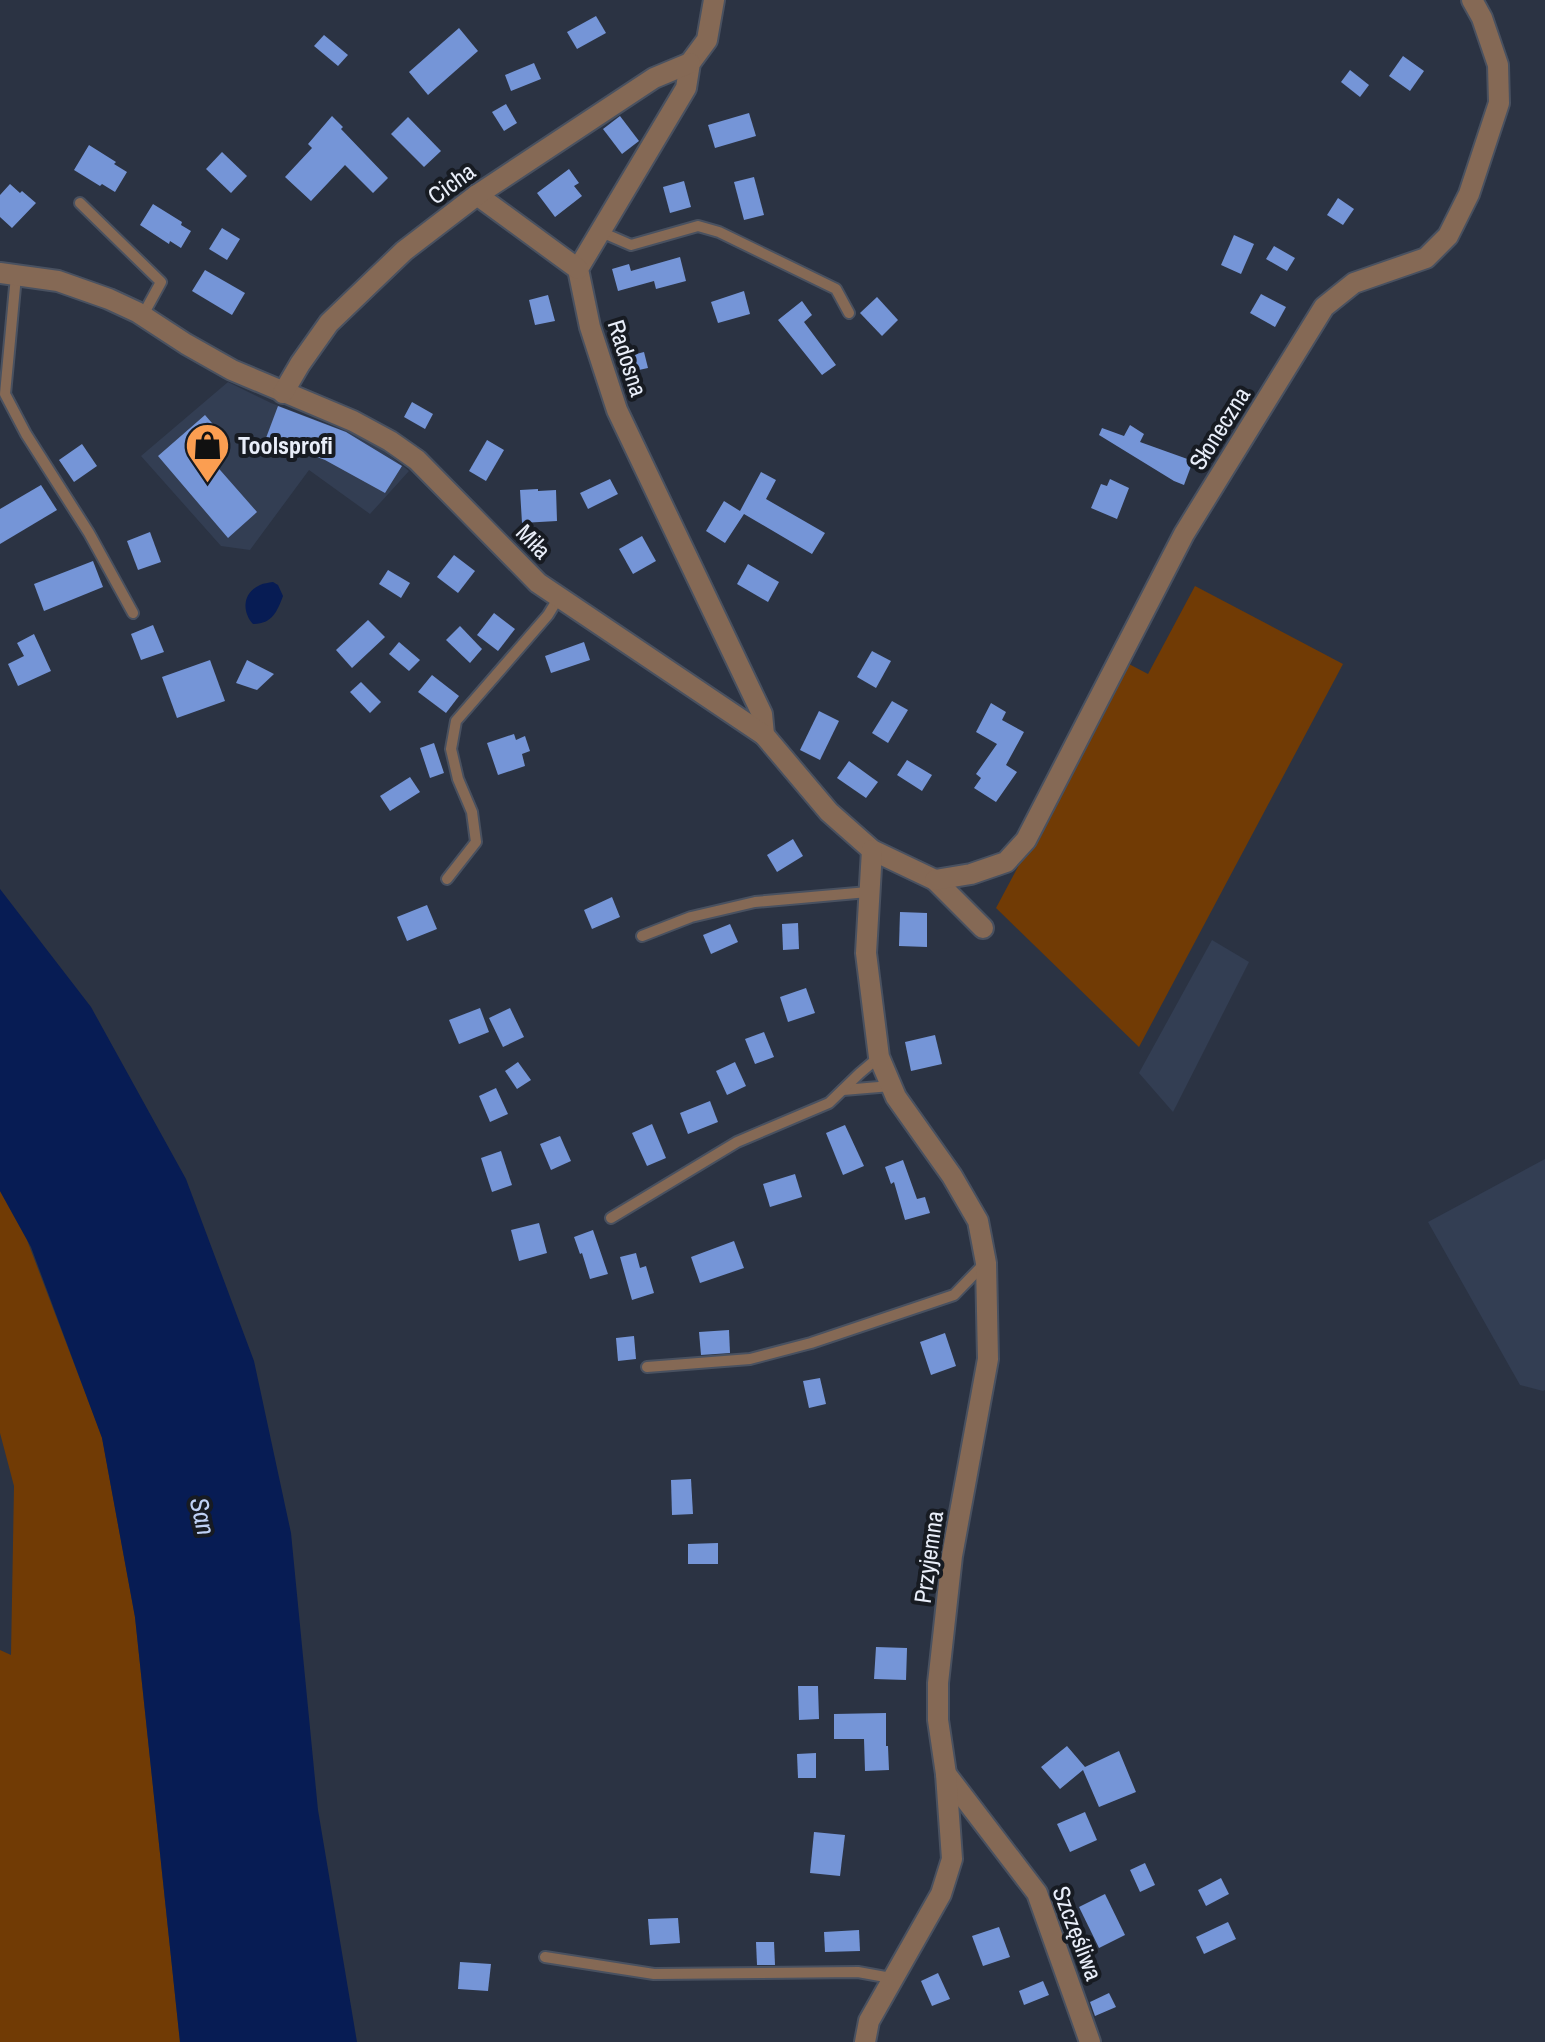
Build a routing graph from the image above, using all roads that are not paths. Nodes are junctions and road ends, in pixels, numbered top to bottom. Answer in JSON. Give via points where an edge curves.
{"nodes":[{"id":1,"x":714,"y":0,"type":"edge"},
{"id":2,"x":1472,"y":0,"type":"edge"},
{"id":3,"x":690,"y":63,"type":"junction"},
{"id":4,"x":477,"y":195,"type":"junction"},
{"id":5,"x":80,"y":203,"type":"dead end"},
{"id":6,"x":601,"y":232,"type":"junction"},
{"id":7,"x":578,"y":269,"type":"junction"},
{"id":8,"x":8,"y":274,"type":"edge"},
{"id":9,"x":849,"y":313,"type":"dead end"},
{"id":10,"x":143,"y":315,"type":"junction"},
{"id":11,"x":283,"y":393,"type":"junction"},
{"id":12,"x":559,"y":597,"type":"junction"},
{"id":13,"x":133,"y":613,"type":"dead end"},
{"id":14,"x":764,"y":735,"type":"junction"},
{"id":15,"x":872,"y":850,"type":"junction"},
{"id":16,"x":447,"y":879,"type":"dead end"},
{"id":17,"x":935,"y":880,"type":"junction"},
{"id":18,"x":868,"y":892,"type":"junction"},
{"id":19,"x":983,"y":928,"type":"dead end"},
{"id":20,"x":642,"y":936,"type":"dead end"},
{"id":21,"x":879,"y":1057,"type":"junction"},
{"id":22,"x":891,"y":1086,"type":"junction"},
{"id":23,"x":843,"y":1090,"type":"junction"},
{"id":24,"x":611,"y":1218,"type":"dead end"},
{"id":25,"x":986,"y":1263,"type":"junction"},
{"id":26,"x":647,"y":1367,"type":"dead end"},
{"id":27,"x":946,"y":1774,"type":"junction"},
{"id":28,"x":545,"y":1957,"type":"dead end"},
{"id":29,"x":891,"y":1978,"type":"junction"},
{"id":30,"x":865,"y":2042,"type":"edge"},
{"id":31,"x":1090,"y":2042,"type":"edge"}],
"edges":[{"from":1,"to":3,"type":"street","via":[[707,40]]},
{"from":2,"to":17,"type":"street","name":"Słoneczna","via":[[1498,65],[1499,103],[1469,194],[1448,236],[1426,258],[1354,283],[1324,307],[1184,534],[1026,840],[1006,862]]},
{"from":3,"to":4,"type":"street","name":"Cicha","via":[[654,78]]},
{"from":3,"to":6,"type":"street","via":[[686,88]]},
{"from":4,"to":7,"type":"street"},
{"from":4,"to":11,"type":"street","name":"Cicha","via":[[404,251],[329,323]]},
{"from":5,"to":10,"type":"lane","via":[[161,282]]},
{"from":6,"to":7,"type":"street"},
{"from":6,"to":9,"type":"lane","via":[[631,245],[698,226],[719,232],[836,289]]},
{"from":7,"to":14,"type":"street","name":"Radosna","via":[[617,410],[762,714]]},
{"from":8,"to":10,"type":"street","name":"Miła","via":[[58,281]]},
{"from":8,"to":13,"type":"lane","via":[[5,394]]},
{"from":10,"to":11,"type":"street","name":"Miła","via":[[232,370]]},
{"from":11,"to":12,"type":"street","name":"Miła","via":[[353,421],[417,460],[538,583]]},
{"from":12,"to":14,"type":"street","name":"Miła"},
{"from":12,"to":16,"type":"lane","via":[[456,721],[451,749],[476,842]]},
{"from":14,"to":15,"type":"street","name":"Miła","via":[[829,812]]},
{"from":15,"to":17,"type":"street","name":"Miła"},
{"from":15,"to":18,"type":"street","name":"Przyjemna"},
{"from":17,"to":19,"type":"street","name":"Miła"},
{"from":18,"to":20,"type":"lane","via":[[755,902],[691,917]]},
{"from":18,"to":21,"type":"street","name":"Przyjemna","via":[[866,953]]},
{"from":21,"to":22,"type":"street","name":"Przyjemna"},
{"from":21,"to":23,"type":"lane"},
{"from":22,"to":23,"type":"lane"},
{"from":22,"to":25,"type":"street","name":"Przyjemna","via":[[978,1221]]},
{"from":23,"to":24,"type":"lane","via":[[829,1103],[737,1142]]},
{"from":25,"to":26,"type":"lane","via":[[954,1295],[811,1343],[750,1359]]},
{"from":25,"to":27,"type":"street","name":"Przyjemna","via":[[988,1359],[952,1556],[938,1683]]},
{"from":27,"to":29,"type":"street","name":"Przyjemna","via":[[952,1859],[941,1894]]},
{"from":27,"to":31,"type":"street","name":"Szczęśliwa","via":[[1037,1893]]},
{"from":28,"to":29,"type":"lane","via":[[654,1974],[858,1972]]},
{"from":29,"to":30,"type":"street","name":"Przyjemna","via":[[869,2021]]}]}
